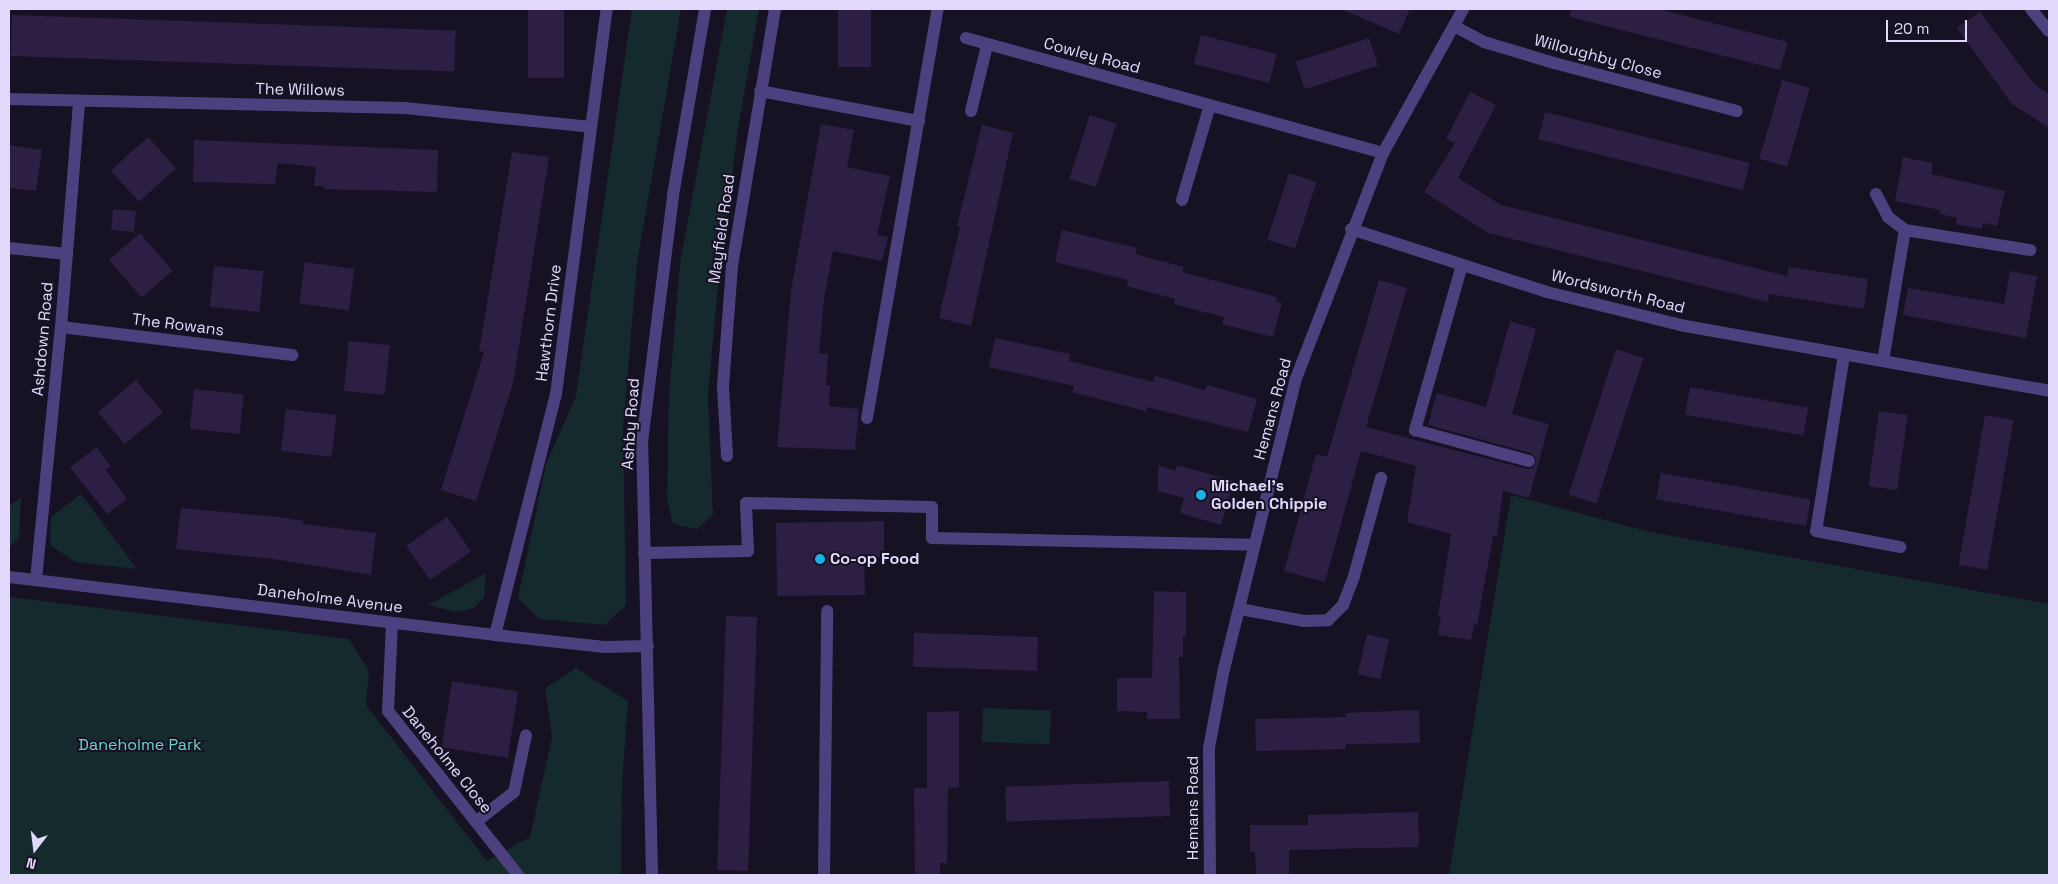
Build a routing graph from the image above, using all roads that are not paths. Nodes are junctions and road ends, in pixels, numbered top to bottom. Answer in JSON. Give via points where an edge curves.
{"nodes":[{"id":1,"x":607,"y":9,"type":"edge"},
{"id":2,"x":705,"y":9,"type":"edge"},
{"id":3,"x":775,"y":9,"type":"edge"},
{"id":4,"x":938,"y":9,"type":"edge"},
{"id":5,"x":1463,"y":9,"type":"edge"},
{"id":6,"x":2031,"y":9,"type":"edge"},
{"id":7,"x":1454,"y":26,"type":"junction"},
{"id":8,"x":2049,"y":31,"type":"edge"},
{"id":9,"x":966,"y":38,"type":"dead end"},
{"id":10,"x":986,"y":46,"type":"junction"},
{"id":11,"x":760,"y":90,"type":"junction"},
{"id":12,"x":9,"y":99,"type":"edge"},
{"id":13,"x":79,"y":101,"type":"junction"},
{"id":14,"x":1210,"y":105,"type":"junction"},
{"id":15,"x":971,"y":110,"type":"dead end"},
{"id":16,"x":1737,"y":111,"type":"dead end"},
{"id":17,"x":919,"y":121,"type":"junction"},
{"id":18,"x":590,"y":127,"type":"junction"},
{"id":19,"x":1383,"y":152,"type":"junction"},
{"id":20,"x":1876,"y":194,"type":"dead end"},
{"id":21,"x":1182,"y":200,"type":"dead end"},
{"id":22,"x":1351,"y":229,"type":"junction"},
{"id":23,"x":1905,"y":230,"type":"junction"},
{"id":24,"x":9,"y":248,"type":"edge"},
{"id":25,"x":2030,"y":250,"type":"dead end"},
{"id":26,"x":67,"y":254,"type":"junction"},
{"id":27,"x":1462,"y":265,"type":"junction"},
{"id":28,"x":61,"y":327,"type":"junction"},
{"id":29,"x":292,"y":355,"type":"dead end"},
{"id":30,"x":1844,"y":355,"type":"junction"},
{"id":31,"x":1882,"y":361,"type":"junction"},
{"id":32,"x":2049,"y":391,"type":"edge"},
{"id":33,"x":867,"y":418,"type":"dead end"},
{"id":34,"x":727,"y":456,"type":"dead end"},
{"id":35,"x":1529,"y":461,"type":"dead end"},
{"id":36,"x":1380,"y":478,"type":"dead end"},
{"id":37,"x":1254,"y":545,"type":"junction"},
{"id":38,"x":1900,"y":547,"type":"dead end"},
{"id":39,"x":644,"y":553,"type":"junction"},
{"id":40,"x":9,"y":577,"type":"edge"},
{"id":41,"x":36,"y":580,"type":"junction"},
{"id":42,"x":1240,"y":610,"type":"junction"},
{"id":43,"x":827,"y":611,"type":"dead end"},
{"id":44,"x":392,"y":623,"type":"junction"},
{"id":45,"x":495,"y":635,"type":"junction"},
{"id":46,"x":648,"y":646,"type":"junction"},
{"id":47,"x":526,"y":736,"type":"dead end"},
{"id":48,"x":476,"y":822,"type":"junction"},
{"id":49,"x":518,"y":875,"type":"edge"},
{"id":50,"x":652,"y":875,"type":"edge"},
{"id":51,"x":824,"y":875,"type":"edge"},
{"id":52,"x":1210,"y":875,"type":"edge"}],
"edges":[{"from":1,"to":18,"type":"street","name":"Hawthorn Drive"},
{"from":2,"to":39,"type":"street","name":"Ashby Road","via":[[673,195],[642,442]]},
{"from":3,"to":11,"type":"street","name":"Mayfield Road"},
{"from":4,"to":17,"type":"street"},
{"from":5,"to":7,"type":"street","name":"Hemans Road"},
{"from":6,"to":8,"type":"street"},
{"from":7,"to":16,"type":"street","name":"Willoughby Close","via":[[1484,42]]},
{"from":7,"to":19,"type":"street","name":"Hemans Road"},
{"from":9,"to":10,"type":"street","name":"Cowley Road"},
{"from":10,"to":14,"type":"street","name":"Cowley Road"},
{"from":10,"to":15,"type":"street"},
{"from":11,"to":17,"type":"street"},
{"from":11,"to":34,"type":"street","name":"Mayfield Road","via":[[732,266],[722,386]]},
{"from":12,"to":13,"type":"street","name":"The Willows"},
{"from":13,"to":18,"type":"street","name":"The Willows","via":[[405,108]]},
{"from":13,"to":26,"type":"street","name":"Ashdown Road"},
{"from":14,"to":19,"type":"street","name":"Cowley Road"},
{"from":14,"to":21,"type":"street"},
{"from":17,"to":33,"type":"street"},
{"from":18,"to":45,"type":"street","name":"Hawthorn Drive","via":[[556,394]]},
{"from":19,"to":22,"type":"street","name":"Hemans Road"},
{"from":20,"to":23,"type":"street","via":[[1888,218]]},
{"from":22,"to":27,"type":"street","name":"Wordsworth Road"},
{"from":22,"to":37,"type":"street","name":"Hemans Road","via":[[1295,381]]},
{"from":23,"to":25,"type":"street"},
{"from":23,"to":31,"type":"street"},
{"from":24,"to":26,"type":"street"},
{"from":26,"to":28,"type":"street","name":"Ashdown Road"},
{"from":27,"to":30,"type":"street","name":"Wordsworth Road","via":[[1547,292],[1680,325]]},
{"from":27,"to":35,"type":"street","via":[[1415,430]]},
{"from":28,"to":29,"type":"street","name":"The Rowans"},
{"from":28,"to":41,"type":"street","name":"Ashdown Road"},
{"from":30,"to":31,"type":"street","name":"Wordsworth Road"},
{"from":30,"to":38,"type":"street","via":[[1816,531]]},
{"from":31,"to":32,"type":"street","name":"Wordsworth Road"},
{"from":36,"to":42,"type":"street","via":[[1354,576],[1343,605],[1328,620],[1304,621]]},
{"from":37,"to":39,"type":"street","via":[[932,538],[932,507],[746,503],[748,551]]},
{"from":37,"to":42,"type":"street","name":"Hemans Road"},
{"from":39,"to":46,"type":"street","name":"Ashby Road"},
{"from":40,"to":41,"type":"street","name":"Daneholme Avenue"},
{"from":41,"to":44,"type":"street","name":"Daneholme Avenue"},
{"from":42,"to":52,"type":"street","name":"Hemans Road","via":[[1223,673],[1209,748]]},
{"from":43,"to":51,"type":"street"},
{"from":44,"to":45,"type":"street","name":"Daneholme Avenue"},
{"from":44,"to":48,"type":"street","name":"Daneholme Close","via":[[388,711]]},
{"from":45,"to":46,"type":"street","name":"Daneholme Avenue","via":[[604,647]]},
{"from":46,"to":50,"type":"street","name":"Ashby Road"},
{"from":47,"to":48,"type":"street","via":[[514,792]]},
{"from":48,"to":49,"type":"street","name":"Daneholme Close"}]}
